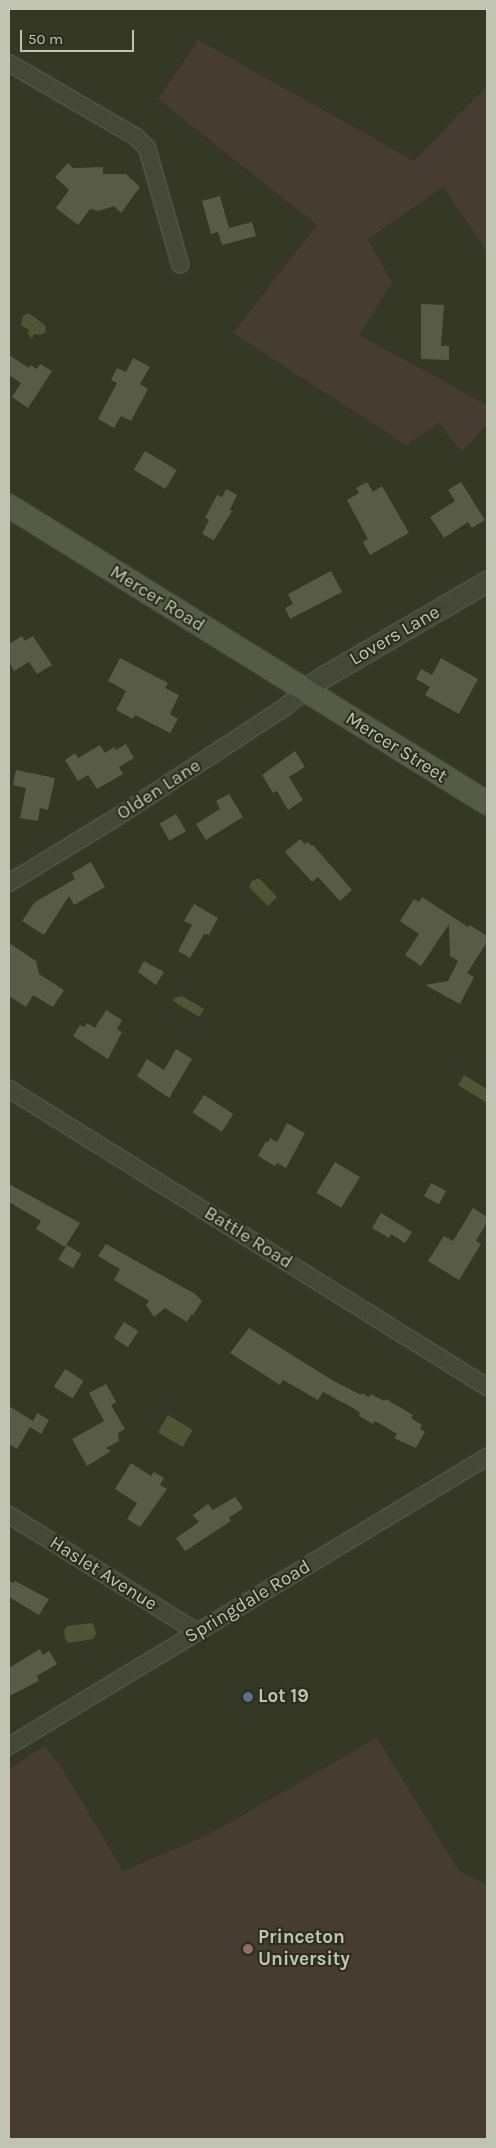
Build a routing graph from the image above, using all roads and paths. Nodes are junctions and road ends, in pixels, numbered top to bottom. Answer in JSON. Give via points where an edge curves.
{"nodes":[{"id":1,"x":9,"y":63,"type":"edge"},
{"id":2,"x":180,"y":264,"type":"dead end"},
{"id":3,"x":9,"y":506,"type":"edge"},
{"id":4,"x":487,"y":582,"type":"edge"},
{"id":5,"x":305,"y":691,"type":"junction"},
{"id":6,"x":487,"y":803,"type":"edge"},
{"id":7,"x":9,"y":883,"type":"edge"},
{"id":8,"x":9,"y":1089,"type":"edge"},
{"id":9,"x":487,"y":1387,"type":"edge"},
{"id":10,"x":487,"y":1457,"type":"edge"},
{"id":11,"x":9,"y":1515,"type":"edge"},
{"id":12,"x":197,"y":1632,"type":"junction"},
{"id":13,"x":9,"y":1746,"type":"edge"}],
"edges":[{"from":1,"to":2,"type":"street","via":[[136,137],[147,148]]},
{"from":3,"to":5,"type":"main road","name":"Mercer Road"},
{"from":4,"to":5,"type":"street","name":"Lovers Lane"},
{"from":5,"to":6,"type":"main road","name":"Mercer Street"},
{"from":5,"to":7,"type":"street","name":"Olden Lane","via":[[117,817]]},
{"from":8,"to":9,"type":"street","name":"Battle Road"},
{"from":10,"to":12,"type":"street","name":"Springdale Road"},
{"from":11,"to":12,"type":"street","name":"Haslet Avenue"},
{"from":12,"to":13,"type":"street","name":"Springdale Road"}]}
